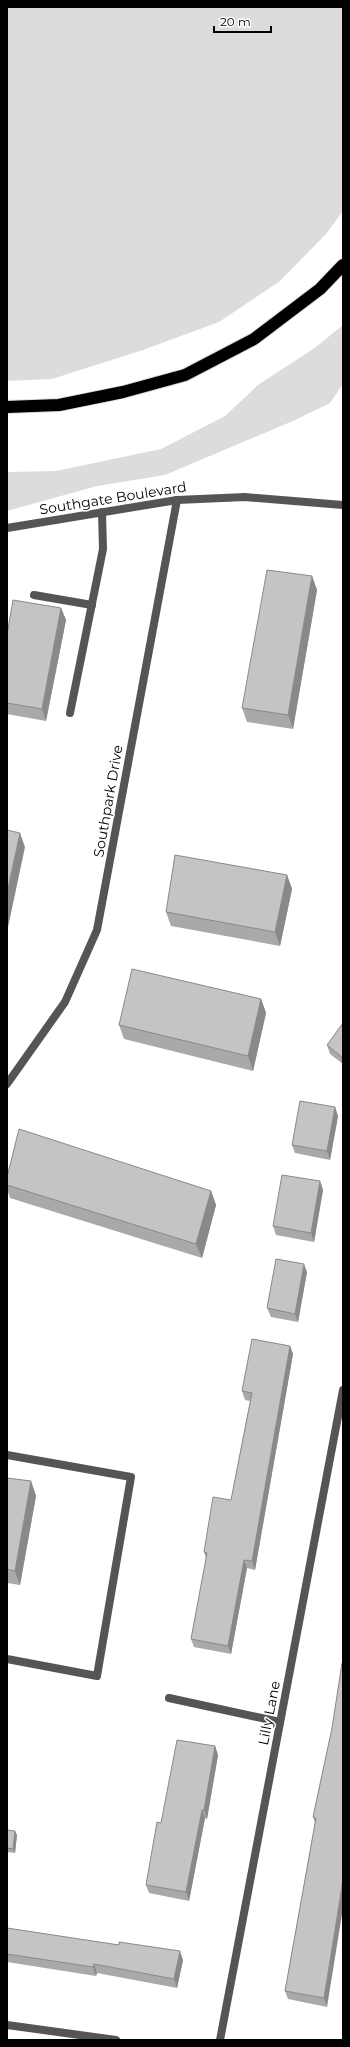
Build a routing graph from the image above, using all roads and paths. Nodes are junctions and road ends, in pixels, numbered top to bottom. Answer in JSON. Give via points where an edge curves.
{"nodes":[{"id":1,"x":343,"y":265,"type":"edge"},
{"id":2,"x":7,"y":407,"type":"edge"},
{"id":3,"x":177,"y":500,"type":"junction"},
{"id":4,"x":343,"y":505,"type":"edge"},
{"id":5,"x":102,"y":512,"type":"junction"},
{"id":6,"x":7,"y":528,"type":"edge"},
{"id":7,"x":34,"y":595,"type":"dead end"},
{"id":8,"x":92,"y":605,"type":"junction"},
{"id":9,"x":70,"y":713,"type":"dead end"},
{"id":10,"x":7,"y":1084,"type":"edge"},
{"id":11,"x":343,"y":1390,"type":"edge"},
{"id":12,"x":7,"y":1455,"type":"edge"},
{"id":13,"x":7,"y":1659,"type":"edge"},
{"id":14,"x":169,"y":1698,"type":"dead end"},
{"id":15,"x":280,"y":1722,"type":"junction"},
{"id":16,"x":7,"y":2025,"type":"edge"},
{"id":17,"x":116,"y":2040,"type":"edge"},
{"id":18,"x":220,"y":2040,"type":"edge"}],
"edges":[{"from":1,"to":2,"type":"highway","via":[[320,289],[254,339],[185,375],[123,392],[59,405]]},
{"from":3,"to":4,"type":"street","name":"Southgate Boulevard","via":[[245,497]]},
{"from":3,"to":5,"type":"street","name":"Southgate Boulevard"},
{"from":3,"to":10,"type":"street","name":"Southpark Drive","via":[[97,930],[65,1002]]},
{"from":5,"to":6,"type":"street","name":"Southgate Boulevard"},
{"from":5,"to":8,"type":"street","via":[[103,549]]},
{"from":7,"to":8,"type":"street"},
{"from":8,"to":9,"type":"street"},
{"from":11,"to":15,"type":"street","name":"Lilly Lane"},
{"from":12,"to":13,"type":"street","via":[[131,1477],[97,1676]]},
{"from":14,"to":15,"type":"street"},
{"from":15,"to":18,"type":"street","name":"Lilly Lane"},
{"from":16,"to":17,"type":"street"}]}
